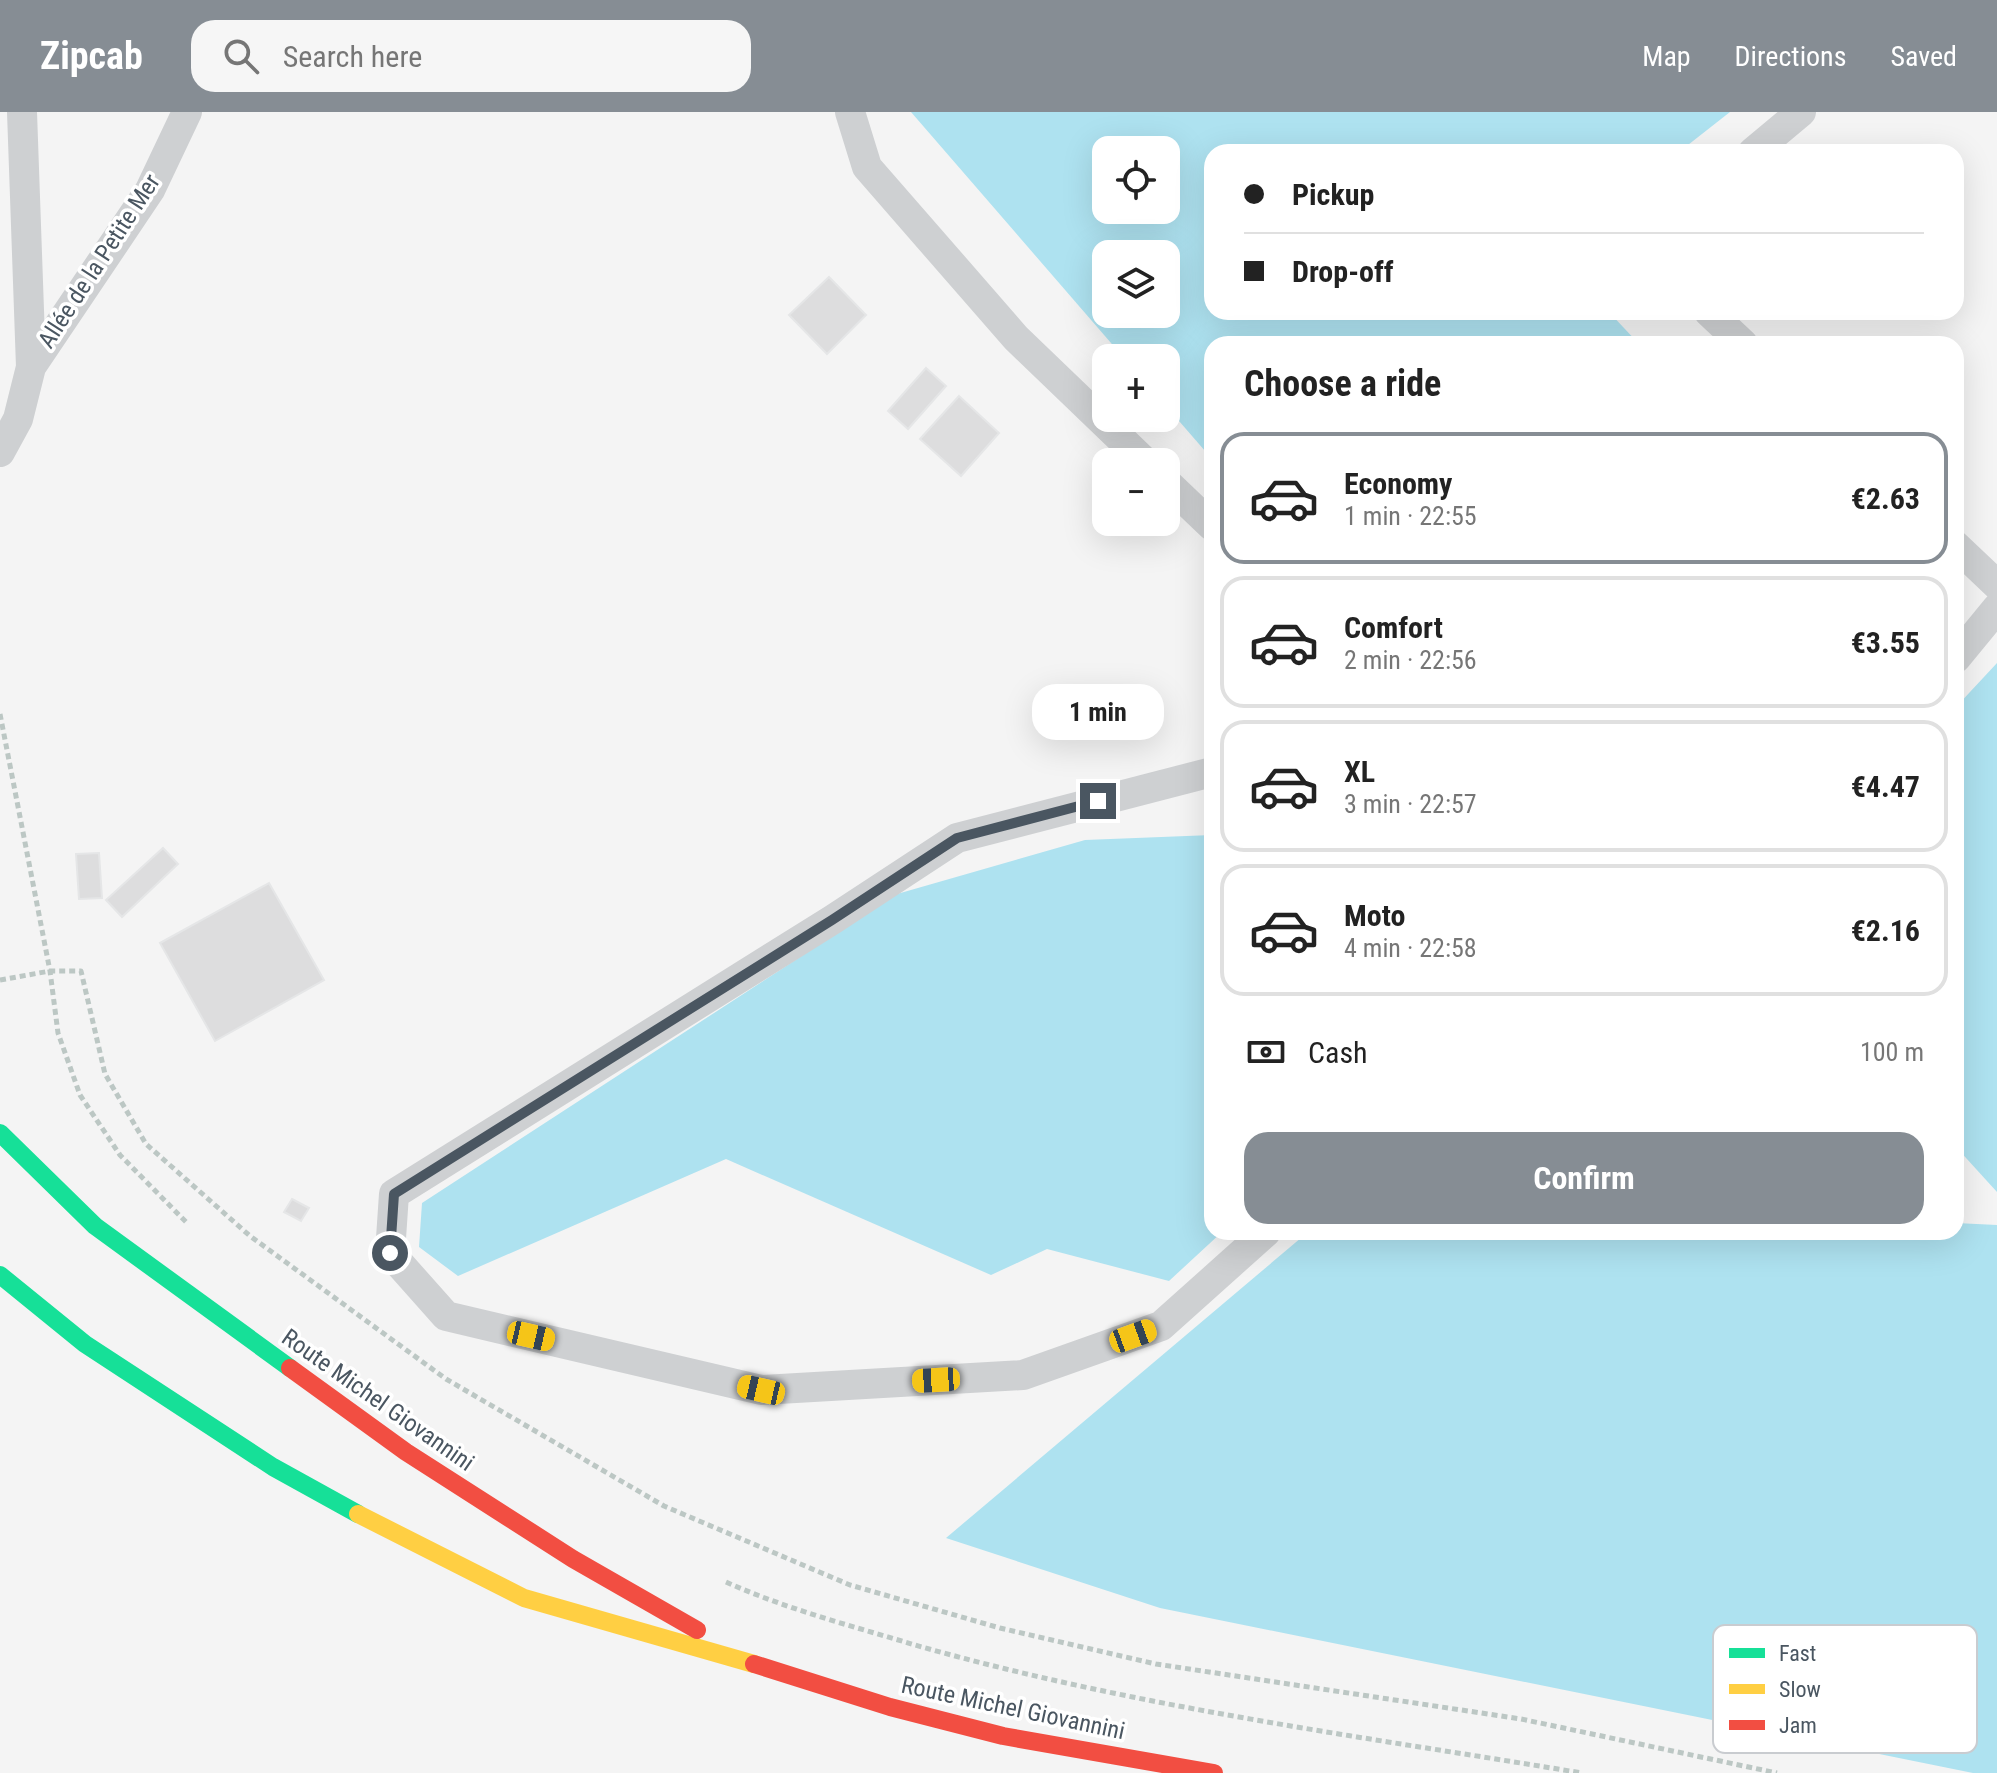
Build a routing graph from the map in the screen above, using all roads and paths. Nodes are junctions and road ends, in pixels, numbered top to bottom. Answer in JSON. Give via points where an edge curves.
{"nodes":[{"id":1,"x":22,"y":112,"type":"edge"},
{"id":2,"x":187,"y":112,"type":"edge"},
{"id":3,"x":850,"y":112,"type":"edge"},
{"id":4,"x":1801,"y":112,"type":"edge"},
{"id":5,"x":1763,"y":144,"type":"edge"},
{"id":6,"x":1718,"y":320,"type":"edge"},
{"id":7,"x":1734,"y":336,"type":"edge"},
{"id":8,"x":31,"y":367,"type":"junction"},
{"id":9,"x":1130,"y":448,"type":"edge"},
{"id":10,"x":0,"y":452,"type":"edge"},
{"id":11,"x":1180,"y":495,"type":"edge"},
{"id":12,"x":1204,"y":518,"type":"edge"},
{"id":13,"x":1964,"y":554,"type":"edge"},
{"id":14,"x":1997,"y":585,"type":"edge"},
{"id":15,"x":1997,"y":608,"type":"edge"},
{"id":16,"x":1964,"y":648,"type":"edge"},
{"id":17,"x":0,"y":714,"type":"edge"},
{"id":18,"x":1204,"y":774,"type":"edge"},
{"id":19,"x":50,"y":971,"type":"junction"},
{"id":20,"x":0,"y":980,"type":"edge"},
{"id":21,"x":0,"y":1133,"type":"edge"},
{"id":22,"x":195,"y":1230,"type":"dead end"},
{"id":23,"x":1257,"y":1240,"type":"edge"},
{"id":24,"x":0,"y":1275,"type":"edge"},
{"id":25,"x":714,"y":1575,"type":"dead end"},
{"id":26,"x":758,"y":1665,"type":"junction"},
{"id":27,"x":1214,"y":1773,"type":"edge"},
{"id":28,"x":1582,"y":1773,"type":"edge"},
{"id":29,"x":1777,"y":1773,"type":"edge"}],
"edges":[{"from":1,"to":8,"type":"lane","name":"Allée de la Petite Mer"},
{"from":2,"to":8,"type":"lane","name":"Allée de la Petite Mer","via":[[150,190]]},
{"from":3,"to":9,"type":"lane","via":[[867,167],[1016,338]]},
{"from":4,"to":5,"type":"lane"},
{"from":6,"to":7,"type":"lane"},
{"from":8,"to":10,"type":"lane","name":"Allée de la Petite Mer","via":[[18,419]]},
{"from":11,"to":12,"type":"lane"},
{"from":13,"to":14,"type":"lane"},
{"from":15,"to":16,"type":"lane"},
{"from":17,"to":19,"type":"path"},
{"from":18,"to":23,"type":"lane","via":[[957,838],[394,1194],[390,1253],[446,1316],[761,1390],[1023,1375],[1161,1326]]},
{"from":19,"to":20,"type":"path"},
{"from":19,"to":22,"type":"path","via":[[58,1033],[80,1095],[120,1155]]},
{"from":19,"to":29,"type":"path","via":[[81,971],[105,1074],[146,1144],[250,1236],[446,1379],[664,1506],[850,1585],[1000,1628],[1156,1664],[1521,1719]]},
{"from":21,"to":26,"type":"main road","name":"Route Michel Giovannini","via":[[95,1226],[406,1452],[573,1559]]},
{"from":24,"to":26,"type":"main road","name":"Route Michel Giovannini","via":[[85,1344],[273,1467],[367,1519],[524,1598]]},
{"from":25,"to":28,"type":"path","via":[[823,1618],[975,1662],[1175,1705]]},
{"from":26,"to":27,"type":"main road","name":"Route Michel Giovannini","via":[[1003,1736]]}]}
